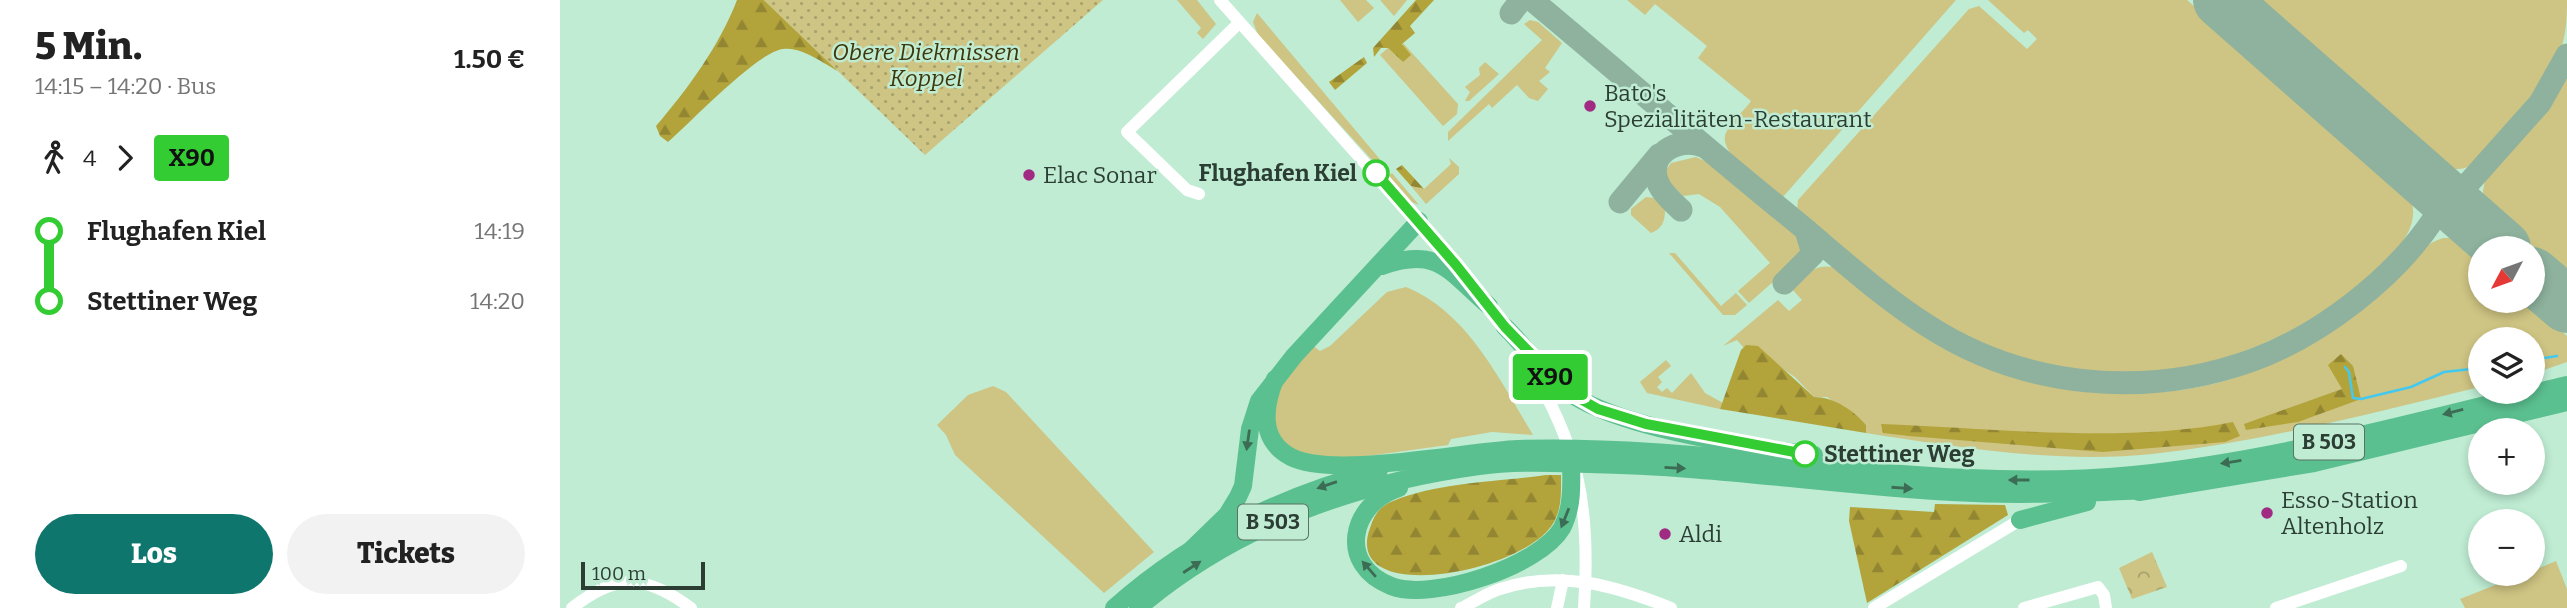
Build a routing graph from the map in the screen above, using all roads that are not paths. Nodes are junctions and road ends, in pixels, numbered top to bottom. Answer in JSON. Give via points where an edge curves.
{"nodes":[{"id":1,"x":1220,"y":0,"type":"edge"},
{"id":2,"x":1239,"y":23,"type":"junction"},
{"id":3,"x":1199,"y":194,"type":"dead end"},
{"id":4,"x":1419,"y":221,"type":"junction"},
{"id":5,"x":1379,"y":268,"type":"junction"},
{"id":6,"x":1489,"y":306,"type":"junction"},
{"id":7,"x":1505,"y":327,"type":"junction"},
{"id":8,"x":1275,"y":379,"type":"junction"},
{"id":9,"x":2567,"y":385,"type":"edge"},
{"id":10,"x":2567,"y":402,"type":"edge"},
{"id":11,"x":1570,"y":451,"type":"junction"},
{"id":12,"x":1605,"y":457,"type":"junction"},
{"id":13,"x":1421,"y":468,"type":"junction"},
{"id":14,"x":1918,"y":475,"type":"junction"},
{"id":15,"x":2148,"y":490,"type":"junction"},
{"id":16,"x":2020,"y":520,"type":"joint"},
{"id":17,"x":1191,"y":550,"type":"junction"},
{"id":18,"x":2402,"y":566,"type":"dead end"},
{"id":19,"x":1563,"y":580,"type":"junction"},
{"id":20,"x":1586,"y":582,"type":"junction"},
{"id":21,"x":1667,"y":606,"type":"edge"},
{"id":22,"x":572,"y":608,"type":"edge"},
{"id":23,"x":691,"y":608,"type":"edge"},
{"id":24,"x":1114,"y":608,"type":"edge"},
{"id":25,"x":1138,"y":608,"type":"edge"},
{"id":26,"x":1461,"y":608,"type":"edge"},
{"id":27,"x":1558,"y":608,"type":"edge"},
{"id":28,"x":1584,"y":608,"type":"edge"},
{"id":29,"x":1874,"y":608,"type":"edge"},
{"id":30,"x":2024,"y":608,"type":"edge"},
{"id":31,"x":2106,"y":608,"type":"edge"},
{"id":32,"x":2276,"y":608,"type":"edge"}],
"edges":[{"from":1,"to":2,"type":"street"},
{"from":2,"to":3,"type":"street","via":[[1127,132],[1187,190]]},
{"from":2,"to":4,"type":"street"},
{"from":4,"to":5,"type":"highway"},
{"from":4,"to":6,"type":"street"},
{"from":5,"to":6,"type":"highway","via":[[1408,257],[1432,260]]},
{"from":5,"to":8,"type":"highway"},
{"from":6,"to":7,"type":"street"},
{"from":7,"to":11,"type":"street","via":[[1540,383]]},
{"from":7,"to":14,"type":"highway","via":[[1553,380],[1598,409],[1670,429],[1805,454],[1886,463]]},
{"from":8,"to":13,"type":"highway","via":[[1265,407],[1266,426],[1292,458]]},
{"from":8,"to":17,"type":"highway","number":"B 503","one_way":true,"via":[[1252,418],[1238,497],[1227,515]]},
{"from":9,"to":14,"type":"highway","number":"B 503","one_way":true,"via":[[2306,447],[2176,470],[2047,480]]},
{"from":10,"to":15,"type":"highway","number":"B 503","via":[[2314,463]]},
{"from":11,"to":13,"type":"highway","number":"B 503","one_way":true,"via":[[1567,516],[1554,539],[1538,553],[1460,583],[1399,589],[1382,582],[1364,565],[1357,546],[1357,525],[1371,503]]},
{"from":11,"to":20,"type":"street","via":[[1584,505]]},
{"from":12,"to":13,"type":"highway","number":"B 503","via":[[1548,456]]},
{"from":12,"to":14,"type":"highway","number":"B 503"},
{"from":12,"to":15,"type":"highway","number":"B 503","one_way":true,"via":[[1955,493]]},
{"from":13,"to":17,"type":"highway","number":"B 503","one_way":true,"via":[[1298,495]]},
{"from":25,"to":13,"type":"highway","number":"B 503","one_way":true,"via":[[1179,576],[1265,526]]},
{"from":15,"to":16,"type":"highway","via":[[2053,508]]},
{"from":16,"to":29,"type":"street"},
{"from":17,"to":24,"type":"highway","number":"B 503"},
{"from":18,"to":32,"type":"street"},
{"from":19,"to":20,"type":"street"},
{"from":19,"to":26,"type":"street","via":[[1500,589]]},
{"from":19,"to":27,"type":"street"},
{"from":20,"to":21,"type":"street"},
{"from":20,"to":28,"type":"street"},
{"from":22,"to":23,"type":"street","via":[[601,587],[628,581],[672,594]]},
{"from":30,"to":31,"type":"street","via":[[2098,587]]}]}
